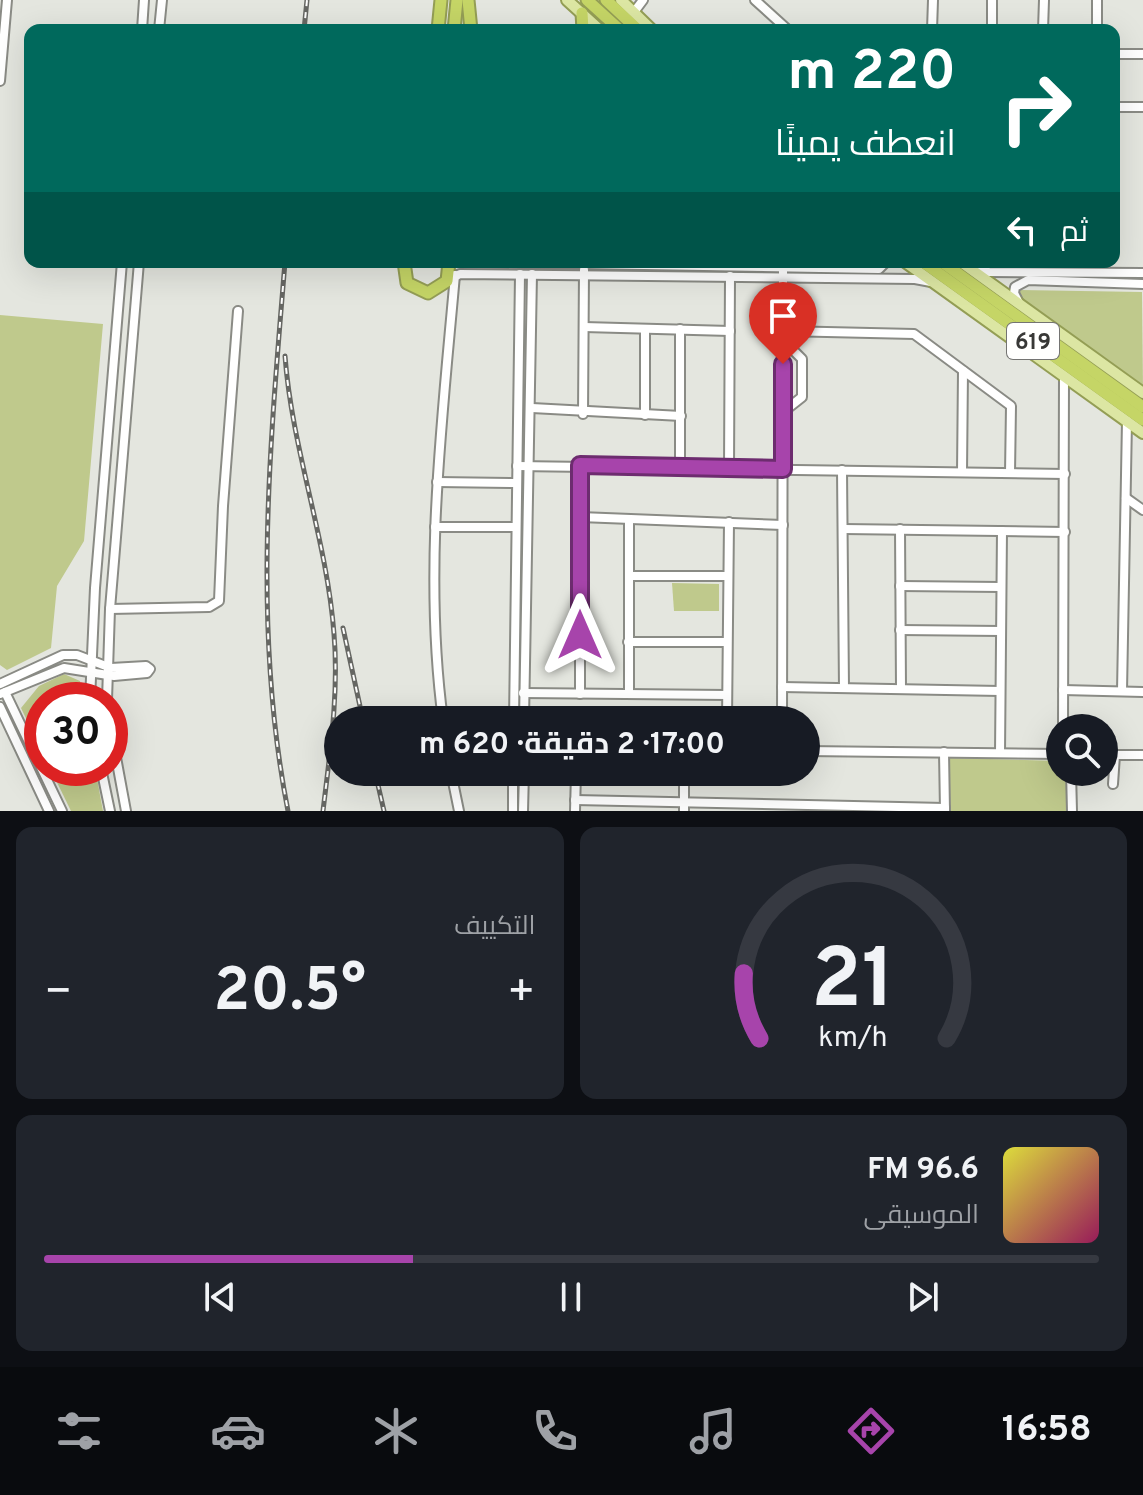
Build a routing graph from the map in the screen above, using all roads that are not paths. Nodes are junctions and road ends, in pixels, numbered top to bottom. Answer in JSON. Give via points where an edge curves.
{"nodes":[{"id":1,"x":7,"y":0,"type":"edge"},
{"id":2,"x":144,"y":0,"type":"edge"},
{"id":3,"x":162,"y":0,"type":"edge"},
{"id":4,"x":441,"y":0,"type":"edge"},
{"id":5,"x":457,"y":0,"type":"edge"},
{"id":6,"x":468,"y":0,"type":"edge"},
{"id":7,"x":567,"y":0,"type":"edge"},
{"id":8,"x":587,"y":0,"type":"edge"},
{"id":9,"x":606,"y":0,"type":"edge"},
{"id":10,"x":621,"y":0,"type":"edge"},
{"id":11,"x":643,"y":0,"type":"edge"},
{"id":12,"x":755,"y":0,"type":"edge"},
{"id":13,"x":933,"y":0,"type":"edge"},
{"id":14,"x":992,"y":0,"type":"edge"},
{"id":15,"x":1044,"y":0,"type":"edge"},
{"id":16,"x":1097,"y":0,"type":"edge"},
{"id":17,"x":634,"y":12,"type":"junction"},
{"id":18,"x":582,"y":13,"type":"junction"},
{"id":19,"x":142,"y":24,"type":"edge"},
{"id":20,"x":160,"y":24,"type":"edge"},
{"id":21,"x":439,"y":24,"type":"edge"},
{"id":22,"x":455,"y":24,"type":"edge"},
{"id":23,"x":470,"y":24,"type":"edge"},
{"id":24,"x":583,"y":24,"type":"edge"},
{"id":25,"x":594,"y":24,"type":"edge"},
{"id":26,"x":613,"y":24,"type":"edge"},
{"id":27,"x":632,"y":24,"type":"edge"},
{"id":28,"x":647,"y":24,"type":"edge"},
{"id":29,"x":781,"y":24,"type":"edge"},
{"id":30,"x":932,"y":24,"type":"edge"},
{"id":31,"x":992,"y":24,"type":"edge"},
{"id":32,"x":1043,"y":24,"type":"edge"},
{"id":33,"x":1097,"y":24,"type":"edge"},
{"id":34,"x":1120,"y":54,"type":"edge"},
{"id":35,"x":1143,"y":54,"type":"edge"},
{"id":36,"x":0,"y":81,"type":"edge"},
{"id":37,"x":1120,"y":107,"type":"edge"},
{"id":38,"x":1143,"y":107,"type":"edge"},
{"id":39,"x":122,"y":268,"type":"edge"},
{"id":40,"x":138,"y":268,"type":"edge"},
{"id":41,"x":404,"y":268,"type":"edge"},
{"id":42,"x":450,"y":268,"type":"edge"},
{"id":43,"x":580,"y":268,"type":"edge"},
{"id":44,"x":880,"y":268,"type":"edge"},
{"id":45,"x":913,"y":268,"type":"edge"},
{"id":46,"x":931,"y":268,"type":"edge"},
{"id":47,"x":950,"y":268,"type":"edge"},
{"id":48,"x":969,"y":268,"type":"edge"},
{"id":49,"x":975,"y":268,"type":"edge"},
{"id":50,"x":1054,"y":268,"type":"edge"},
{"id":51,"x":1107,"y":268,"type":"edge"},
{"id":52,"x":584,"y":269,"type":"junction"},
{"id":53,"x":1014,"y":270,"type":"junction"},
{"id":54,"x":783,"y":273,"type":"junction"},
{"id":55,"x":1143,"y":273,"type":"edge"},
{"id":56,"x":520,"y":274,"type":"junction"},
{"id":57,"x":532,"y":274,"type":"junction"},
{"id":58,"x":730,"y":276,"type":"junction"},
{"id":59,"x":451,"y":278,"type":"junction"},
{"id":60,"x":932,"y":282,"type":"junction"},
{"id":61,"x":1020,"y":283,"type":"junction"},
{"id":62,"x":1143,"y":284,"type":"edge"},
{"id":63,"x":1022,"y":307,"type":"junction"},
{"id":64,"x":238,"y":311,"type":"dead end"},
{"id":65,"x":584,"y":327,"type":"junction"},
{"id":66,"x":645,"y":329,"type":"junction"},
{"id":67,"x":680,"y":329,"type":"junction"},
{"id":68,"x":730,"y":331,"type":"junction"},
{"id":69,"x":783,"y":336,"type":"junction"},
{"id":70,"x":963,"y":371,"type":"junction"},
{"id":71,"x":1064,"y":377,"type":"junction"},
{"id":72,"x":1143,"y":393,"type":"edge"},
{"id":73,"x":1143,"y":407,"type":"edge"},
{"id":74,"x":532,"y":408,"type":"junction"},
{"id":75,"x":783,"y":412,"type":"junction"},
{"id":76,"x":583,"y":414,"type":"junction"},
{"id":77,"x":645,"y":415,"type":"junction"},
{"id":78,"x":681,"y":416,"type":"junction"},
{"id":79,"x":1143,"y":420,"type":"edge"},
{"id":80,"x":1127,"y":421,"type":"junction"},
{"id":81,"x":1143,"y":433,"type":"edge"},
{"id":82,"x":531,"y":464,"type":"junction"},
{"id":83,"x":580,"y":465,"type":"junction"},
{"id":84,"x":517,"y":466,"type":"junction"},
{"id":85,"x":680,"y":467,"type":"junction"},
{"id":86,"x":729,"y":468,"type":"junction"},
{"id":87,"x":783,"y":469,"type":"junction"},
{"id":88,"x":842,"y":470,"type":"junction"},
{"id":89,"x":962,"y":472,"type":"junction"},
{"id":90,"x":1010,"y":473,"type":"junction"},
{"id":91,"x":1065,"y":474,"type":"junction"},
{"id":92,"x":437,"y":482,"type":"junction"},
{"id":93,"x":517,"y":483,"type":"junction"},
{"id":94,"x":1126,"y":498,"type":"junction"},
{"id":95,"x":1143,"y":510,"type":"edge"},
{"id":96,"x":580,"y":517,"type":"junction"},
{"id":97,"x":629,"y":519,"type":"junction"},
{"id":98,"x":729,"y":522,"type":"junction"},
{"id":99,"x":783,"y":525,"type":"junction"},
{"id":100,"x":435,"y":527,"type":"junction"},
{"id":101,"x":516,"y":527,"type":"junction"},
{"id":102,"x":844,"y":529,"type":"junction"},
{"id":103,"x":900,"y":529,"type":"junction"},
{"id":104,"x":1002,"y":531,"type":"junction"},
{"id":105,"x":1065,"y":532,"type":"junction"},
{"id":106,"x":629,"y":576,"type":"junction"},
{"id":107,"x":728,"y":576,"type":"junction"},
{"id":108,"x":900,"y":586,"type":"junction"},
{"id":109,"x":1001,"y":587,"type":"junction"},
{"id":110,"x":110,"y":609,"type":"junction"},
{"id":111,"x":900,"y":630,"type":"junction"},
{"id":112,"x":1001,"y":631,"type":"junction"},
{"id":113,"x":628,"y":642,"type":"junction"},
{"id":114,"x":725,"y":642,"type":"junction"},
{"id":115,"x":90,"y":660,"type":"junction"},
{"id":116,"x":90,"y":671,"type":"junction"},
{"id":117,"x":107,"y":671,"type":"junction"},
{"id":118,"x":0,"y":682,"type":"edge"},
{"id":119,"x":90,"y":682,"type":"edge"},
{"id":120,"x":107,"y":682,"type":"edge"},
{"id":121,"x":782,"y":687,"type":"junction"},
{"id":122,"x":844,"y":688,"type":"junction"},
{"id":123,"x":901,"y":689,"type":"junction"},
{"id":124,"x":1063,"y":690,"type":"junction"},
{"id":125,"x":1000,"y":691,"type":"junction"},
{"id":126,"x":1122,"y":691,"type":"junction"},
{"id":127,"x":1143,"y":692,"type":"edge"},
{"id":128,"x":514,"y":693,"type":"junction"},
{"id":129,"x":525,"y":693,"type":"junction"},
{"id":130,"x":3,"y":694,"type":"edge"},
{"id":131,"x":580,"y":694,"type":"junction"},
{"id":132,"x":629,"y":694,"type":"junction"},
{"id":133,"x":727,"y":695,"type":"junction"},
{"id":134,"x":442,"y":706,"type":"edge"},
{"id":135,"x":514,"y":706,"type":"edge"},
{"id":136,"x":525,"y":706,"type":"edge"},
{"id":137,"x":727,"y":706,"type":"edge"},
{"id":138,"x":782,"y":706,"type":"edge"},
{"id":139,"x":0,"y":707,"type":"edge"},
{"id":140,"x":1063,"y":714,"type":"edge"},
{"id":141,"x":820,"y":751,"type":"edge"},
{"id":142,"x":944,"y":752,"type":"junction"},
{"id":143,"x":1000,"y":753,"type":"junction"},
{"id":144,"x":1046,"y":754,"type":"edge"},
{"id":145,"x":1118,"y":755,"type":"edge"},
{"id":146,"x":1143,"y":755,"type":"edge"},
{"id":147,"x":105,"y":786,"type":"edge"},
{"id":148,"x":121,"y":786,"type":"edge"},
{"id":149,"x":454,"y":786,"type":"edge"},
{"id":150,"x":513,"y":786,"type":"edge"},
{"id":151,"x":524,"y":786,"type":"edge"},
{"id":152,"x":576,"y":786,"type":"edge"},
{"id":153,"x":684,"y":786,"type":"edge"},
{"id":154,"x":1071,"y":786,"type":"edge"},
{"id":155,"x":575,"y":800,"type":"junction"},
{"id":156,"x":625,"y":806,"type":"edge"},
{"id":157,"x":684,"y":807,"type":"edge"},
{"id":158,"x":778,"y":808,"type":"edge"},
{"id":159,"x":832,"y":808,"type":"edge"},
{"id":160,"x":882,"y":808,"type":"edge"},
{"id":161,"x":945,"y":810,"type":"edge"},
{"id":162,"x":49,"y":811,"type":"edge"},
{"id":163,"x":62,"y":811,"type":"edge"},
{"id":164,"x":110,"y":811,"type":"edge"},
{"id":165,"x":126,"y":811,"type":"edge"},
{"id":166,"x":459,"y":811,"type":"edge"},
{"id":167,"x":513,"y":811,"type":"edge"},
{"id":168,"x":523,"y":811,"type":"edge"},
{"id":169,"x":575,"y":811,"type":"edge"},
{"id":170,"x":1072,"y":811,"type":"edge"}],
"edges":[{"from":1,"to":36,"type":"street"},
{"from":2,"to":19,"type":"street"},
{"from":3,"to":20,"type":"street"},
{"from":4,"to":21,"type":"highway"},
{"from":5,"to":22,"type":"highway"},
{"from":6,"to":23,"type":"highway"},
{"from":7,"to":18,"type":"main road"},
{"from":8,"to":26,"type":"highway"},
{"from":9,"to":27,"type":"highway"},
{"from":10,"to":17,"type":"main road"},
{"from":11,"to":17,"type":"street"},
{"from":12,"to":29,"type":"street"},
{"from":13,"to":30,"type":"street"},
{"from":14,"to":31,"type":"street"},
{"from":15,"to":32,"type":"street"},
{"from":16,"to":33,"type":"street"},
{"from":17,"to":28,"type":"main road"},
{"from":18,"to":24,"type":"highway"},
{"from":18,"to":25,"type":"main road"},
{"from":34,"to":35,"type":"street"},
{"from":37,"to":38,"type":"street"},
{"from":39,"to":115,"type":"street"},
{"from":40,"to":110,"type":"street"},
{"from":41,"to":59,"type":"highway","via":[[405,279],[418,291],[432,292]]},
{"from":42,"to":59,"type":"highway"},
{"from":43,"to":52,"type":"street"},
{"from":44,"to":54,"type":"street"},
{"from":45,"to":60,"type":"main road"},
{"from":46,"to":79,"type":"highway","number":"619"},
{"from":47,"to":73,"type":"highway","number":"619"},
{"from":48,"to":63,"type":"main road"},
{"from":49,"to":53,"type":"street"},
{"from":50,"to":53,"type":"street"},
{"from":51,"to":55,"type":"street"},
{"from":52,"to":54,"type":"street"},
{"from":52,"to":57,"type":"street"},
{"from":52,"to":58,"type":"street"},
{"from":52,"to":65,"type":"street"},
{"from":53,"to":61,"type":"street","via":[[1010,279]]},
{"from":54,"to":58,"type":"street"},
{"from":54,"to":60,"type":"street"},
{"from":54,"to":69,"type":"street"},
{"from":56,"to":57,"type":"street"},
{"from":56,"to":59,"type":"street"},
{"from":56,"to":84,"type":"street"},
{"from":57,"to":74,"type":"street"},
{"from":58,"to":68,"type":"street"},
{"from":59,"to":92,"type":"street"},
{"from":60,"to":71,"type":"main road"},
{"from":61,"to":62,"type":"street"},
{"from":61,"to":63,"type":"street","via":[[1014,293]]},
{"from":63,"to":72,"type":"main road"},
{"from":64,"to":110,"type":"street","via":[[219,601],[209,607]]},
{"from":65,"to":66,"type":"street"},
{"from":65,"to":76,"type":"street"},
{"from":66,"to":67,"type":"street"},
{"from":66,"to":77,"type":"street"},
{"from":67,"to":68,"type":"street"},
{"from":67,"to":78,"type":"street"},
{"from":68,"to":86,"type":"street"},
{"from":69,"to":70,"type":"street","via":[[914,334]]},
{"from":69,"to":75,"type":"street"},
{"from":69,"to":75,"type":"street","via":[[802,359],[802,397]]},
{"from":70,"to":89,"type":"street"},
{"from":70,"to":90,"type":"street","via":[[1011,406]]},
{"from":71,"to":80,"type":"main road"},
{"from":71,"to":91,"type":"street"},
{"from":74,"to":76,"type":"street"},
{"from":74,"to":82,"type":"street"},
{"from":75,"to":87,"type":"street"},
{"from":76,"to":77,"type":"street"},
{"from":77,"to":78,"type":"street"},
{"from":78,"to":85,"type":"street"},
{"from":80,"to":81,"type":"main road"},
{"from":80,"to":94,"type":"street"},
{"from":82,"to":83,"type":"street"},
{"from":82,"to":84,"type":"street"},
{"from":82,"to":129,"type":"street"},
{"from":83,"to":85,"type":"street"},
{"from":83,"to":96,"type":"street"},
{"from":84,"to":93,"type":"street"},
{"from":85,"to":86,"type":"street"},
{"from":86,"to":87,"type":"street"},
{"from":87,"to":88,"type":"street"},
{"from":87,"to":99,"type":"street"},
{"from":88,"to":89,"type":"street"},
{"from":88,"to":102,"type":"street"},
{"from":89,"to":90,"type":"street"},
{"from":90,"to":91,"type":"street"},
{"from":91,"to":105,"type":"street"},
{"from":92,"to":93,"type":"street"},
{"from":92,"to":100,"type":"street"},
{"from":93,"to":101,"type":"street"},
{"from":94,"to":95,"type":"street"},
{"from":94,"to":126,"type":"street"},
{"from":96,"to":97,"type":"street"},
{"from":96,"to":131,"type":"street"},
{"from":97,"to":98,"type":"street"},
{"from":97,"to":106,"type":"street"},
{"from":98,"to":99,"type":"street"},
{"from":98,"to":107,"type":"street"},
{"from":99,"to":121,"type":"street"},
{"from":100,"to":101,"type":"street"},
{"from":100,"to":134,"type":"street","via":[[432,591]]},
{"from":101,"to":128,"type":"street"},
{"from":102,"to":103,"type":"street"},
{"from":102,"to":122,"type":"street"},
{"from":103,"to":104,"type":"street"},
{"from":103,"to":108,"type":"street"},
{"from":104,"to":105,"type":"street"},
{"from":104,"to":109,"type":"street"},
{"from":105,"to":124,"type":"street"},
{"from":106,"to":107,"type":"street"},
{"from":106,"to":113,"type":"street"},
{"from":107,"to":114,"type":"street"},
{"from":108,"to":109,"type":"street"},
{"from":108,"to":111,"type":"street"},
{"from":109,"to":112,"type":"street"},
{"from":110,"to":117,"type":"street"},
{"from":111,"to":112,"type":"street"},
{"from":111,"to":123,"type":"street"},
{"from":112,"to":125,"type":"street"},
{"from":113,"to":114,"type":"street"},
{"from":113,"to":132,"type":"street"},
{"from":114,"to":133,"type":"street"},
{"from":115,"to":116,"type":"street"},
{"from":115,"to":117,"type":"street"},
{"from":115,"to":118,"type":"street","via":[[63,655]]},
{"from":116,"to":117,"type":"street"},
{"from":116,"to":119,"type":"street"},
{"from":116,"to":130,"type":"street","via":[[64,668]]},
{"from":117,"to":120,"type":"street"},
{"from":118,"to":130,"type":"street"},
{"from":121,"to":122,"type":"street"},
{"from":121,"to":138,"type":"street"},
{"from":122,"to":123,"type":"street"},
{"from":123,"to":125,"type":"street"},
{"from":124,"to":126,"type":"street"},
{"from":124,"to":140,"type":"street"},
{"from":125,"to":143,"type":"street"},
{"from":126,"to":127,"type":"street"},
{"from":128,"to":129,"type":"street"},
{"from":128,"to":135,"type":"street"},
{"from":129,"to":131,"type":"street"},
{"from":129,"to":136,"type":"street"},
{"from":130,"to":163,"type":"street"},
{"from":131,"to":132,"type":"street"},
{"from":132,"to":133,"type":"street"},
{"from":133,"to":137,"type":"street"},
{"from":139,"to":162,"type":"street"},
{"from":141,"to":142,"type":"street"},
{"from":142,"to":143,"type":"street"},
{"from":142,"to":161,"type":"street"},
{"from":143,"to":144,"type":"street"},
{"from":145,"to":146,"type":"street"},
{"from":147,"to":164,"type":"street"},
{"from":148,"to":165,"type":"street"},
{"from":149,"to":166,"type":"street"},
{"from":150,"to":167,"type":"street"},
{"from":151,"to":168,"type":"street"},
{"from":152,"to":155,"type":"street"},
{"from":153,"to":157,"type":"street"},
{"from":154,"to":170,"type":"street"},
{"from":155,"to":156,"type":"street"},
{"from":155,"to":169,"type":"street"},
{"from":156,"to":157,"type":"street"},
{"from":157,"to":158,"type":"street"},
{"from":158,"to":159,"type":"street"},
{"from":159,"to":160,"type":"street"},
{"from":160,"to":161,"type":"street"}]}
